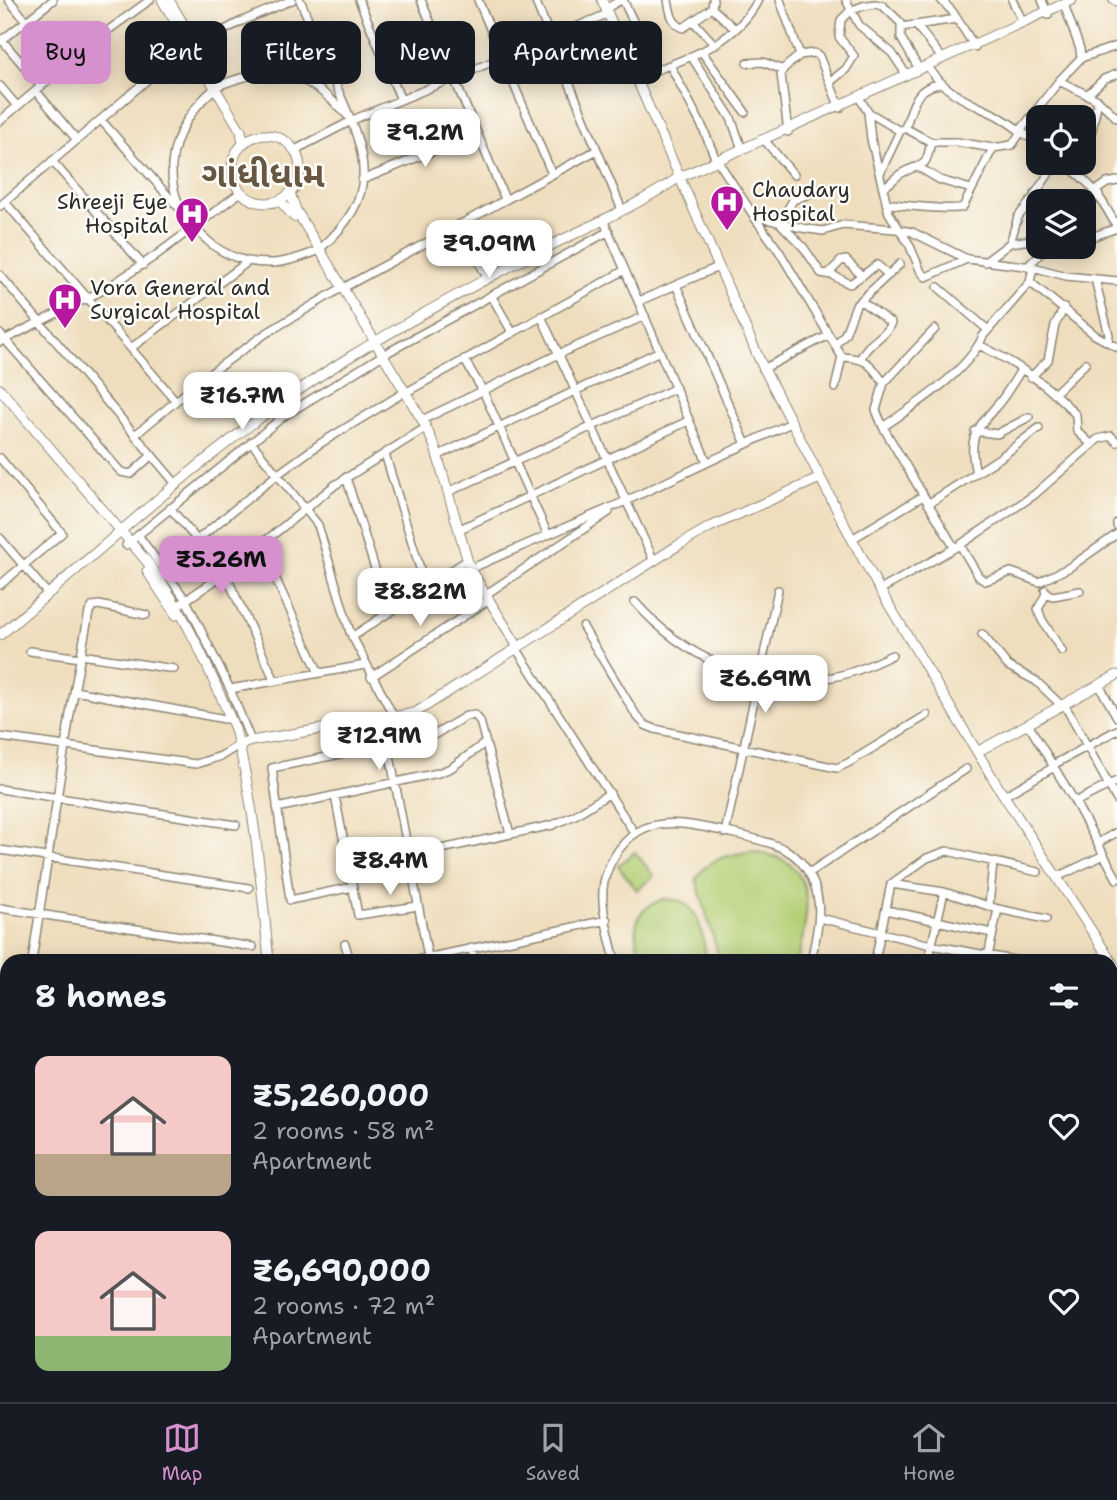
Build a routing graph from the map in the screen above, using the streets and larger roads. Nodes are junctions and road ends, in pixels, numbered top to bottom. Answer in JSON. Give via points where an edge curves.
{"nodes":[{"id":1,"x":9,"y":0,"type":"edge"},
{"id":2,"x":53,"y":0,"type":"edge"},
{"id":3,"x":150,"y":0,"type":"edge"},
{"id":4,"x":162,"y":0,"type":"edge"},
{"id":5,"x":169,"y":0,"type":"edge"},
{"id":6,"x":292,"y":0,"type":"edge"},
{"id":7,"x":300,"y":0,"type":"edge"},
{"id":8,"x":359,"y":0,"type":"edge"},
{"id":9,"x":421,"y":0,"type":"edge"},
{"id":10,"x":478,"y":0,"type":"edge"},
{"id":11,"x":535,"y":0,"type":"edge"},
{"id":12,"x":622,"y":0,"type":"edge"},
{"id":13,"x":668,"y":0,"type":"edge"},
{"id":14,"x":758,"y":0,"type":"edge"},
{"id":15,"x":780,"y":0,"type":"edge"},
{"id":16,"x":846,"y":0,"type":"edge"},
{"id":17,"x":941,"y":0,"type":"edge"},
{"id":18,"x":1012,"y":0,"type":"edge"},
{"id":19,"x":1042,"y":0,"type":"edge"},
{"id":20,"x":1072,"y":0,"type":"edge"},
{"id":21,"x":1081,"y":0,"type":"edge"},
{"id":22,"x":951,"y":3,"type":"edge"},
{"id":23,"x":713,"y":4,"type":"edge"},
{"id":24,"x":605,"y":8,"type":"edge"},
{"id":25,"x":1065,"y":8,"type":"junction"},
{"id":26,"x":850,"y":11,"type":"junction"},
{"id":27,"x":1047,"y":13,"type":"junction"},
{"id":28,"x":957,"y":19,"type":"junction"},
{"id":29,"x":26,"y":21,"type":"joint"},
{"id":30,"x":176,"y":21,"type":"edge"},
{"id":31,"x":180,"y":21,"type":"edge"},
{"id":32,"x":430,"y":21,"type":"edge"},
{"id":33,"x":543,"y":21,"type":"edge"},
{"id":34,"x":581,"y":21,"type":"edge"},
{"id":35,"x":633,"y":21,"type":"edge"},
{"id":36,"x":694,"y":22,"type":"junction"},
{"id":37,"x":1023,"y":22,"type":"junction"},
{"id":38,"x":21,"y":25,"type":"edge"},
{"id":39,"x":916,"y":25,"type":"junction"},
{"id":40,"x":489,"y":26,"type":"edge"},
{"id":41,"x":901,"y":27,"type":"junction"},
{"id":42,"x":227,"y":29,"type":"edge"},
{"id":43,"x":735,"y":29,"type":"junction"},
{"id":44,"x":1,"y":39,"type":"edge"},
{"id":45,"x":715,"y":45,"type":"junction"},
{"id":46,"x":974,"y":46,"type":"junction"},
{"id":47,"x":1117,"y":46,"type":"edge"},
{"id":48,"x":702,"y":52,"type":"junction"},
{"id":49,"x":800,"y":55,"type":"junction"},
{"id":50,"x":691,"y":56,"type":"junction"},
{"id":51,"x":942,"y":58,"type":"junction"},
{"id":52,"x":1081,"y":58,"type":"junction"},
{"id":53,"x":747,"y":63,"type":"dead end"},
{"id":54,"x":670,"y":65,"type":"junction"},
{"id":55,"x":662,"y":68,"type":"edge"},
{"id":56,"x":924,"y":69,"type":"junction"},
{"id":57,"x":783,"y":70,"type":"junction"},
{"id":58,"x":906,"y":74,"type":"junction"},
{"id":59,"x":1117,"y":74,"type":"edge"},
{"id":60,"x":1059,"y":80,"type":"junction"},
{"id":61,"x":830,"y":82,"type":"junction"},
{"id":62,"x":143,"y":84,"type":"edge"},
{"id":63,"x":440,"y":84,"type":"edge"},
{"id":64,"x":457,"y":84,"type":"edge"},
{"id":65,"x":514,"y":84,"type":"edge"},
{"id":66,"x":569,"y":84,"type":"edge"},
{"id":67,"x":637,"y":84,"type":"edge"},
{"id":68,"x":939,"y":84,"type":"junction"},
{"id":69,"x":0,"y":86,"type":"edge"},
{"id":70,"x":217,"y":86,"type":"junction"},
{"id":71,"x":38,"y":88,"type":"junction"},
{"id":72,"x":1087,"y":94,"type":"junction"},
{"id":73,"x":860,"y":99,"type":"junction"},
{"id":74,"x":401,"y":100,"type":"junction"},
{"id":75,"x":1098,"y":100,"type":"junction"},
{"id":76,"x":17,"y":106,"type":"junction"},
{"id":77,"x":839,"y":107,"type":"junction"},
{"id":78,"x":1096,"y":110,"type":"edge"},
{"id":79,"x":745,"y":112,"type":"dead end"},
{"id":80,"x":868,"y":112,"type":"junction"},
{"id":81,"x":1117,"y":118,"type":"edge"},
{"id":82,"x":101,"y":120,"type":"junction"},
{"id":83,"x":0,"y":121,"type":"edge"},
{"id":84,"x":352,"y":121,"type":"junction"},
{"id":85,"x":788,"y":130,"type":"junction"},
{"id":86,"x":903,"y":130,"type":"junction"},
{"id":87,"x":1020,"y":132,"type":"junction"},
{"id":88,"x":477,"y":133,"type":"junction"},
{"id":89,"x":1026,"y":136,"type":"edge"},
{"id":90,"x":256,"y":137,"type":"junction"},
{"id":91,"x":77,"y":140,"type":"junction"},
{"id":92,"x":766,"y":142,"type":"junction"},
{"id":93,"x":931,"y":142,"type":"junction"},
{"id":94,"x":243,"y":145,"type":"junction"},
{"id":95,"x":993,"y":148,"type":"junction"},
{"id":96,"x":742,"y":149,"type":"junction"},
{"id":97,"x":295,"y":150,"type":"junction"},
{"id":98,"x":597,"y":150,"type":"junction"},
{"id":99,"x":52,"y":161,"type":"junction"},
{"id":100,"x":717,"y":162,"type":"junction"},
{"id":101,"x":920,"y":168,"type":"junction"},
{"id":102,"x":552,"y":174,"type":"junction"},
{"id":103,"x":879,"y":174,"type":"junction"},
{"id":104,"x":794,"y":175,"type":"dead end"},
{"id":105,"x":1081,"y":175,"type":"edge"},
{"id":106,"x":362,"y":180,"type":"junction"},
{"id":107,"x":677,"y":180,"type":"junction"},
{"id":108,"x":1117,"y":181,"type":"edge"},
{"id":109,"x":883,"y":187,"type":"junction"},
{"id":110,"x":822,"y":189,"type":"dead end"},
{"id":111,"x":971,"y":189,"type":"junction"},
{"id":112,"x":241,"y":192,"type":"junction"},
{"id":113,"x":290,"y":193,"type":"junction"},
{"id":114,"x":1098,"y":193,"type":"junction"},
{"id":115,"x":505,"y":199,"type":"junction"},
{"id":116,"x":279,"y":201,"type":"junction"},
{"id":117,"x":887,"y":203,"type":"junction"},
{"id":118,"x":2,"y":204,"type":"edge"},
{"id":119,"x":1026,"y":209,"type":"edge"},
{"id":120,"x":180,"y":210,"type":"junction"},
{"id":121,"x":622,"y":210,"type":"junction"},
{"id":122,"x":754,"y":216,"type":"junction"},
{"id":123,"x":603,"y":219,"type":"junction"},
{"id":124,"x":459,"y":223,"type":"junction"},
{"id":125,"x":780,"y":223,"type":"junction"},
{"id":126,"x":193,"y":227,"type":"junction"},
{"id":127,"x":1117,"y":228,"type":"edge"},
{"id":128,"x":608,"y":230,"type":"junction"},
{"id":129,"x":901,"y":230,"type":"junction"},
{"id":130,"x":1096,"y":235,"type":"edge"},
{"id":131,"x":1026,"y":241,"type":"edge"},
{"id":132,"x":1010,"y":243,"type":"junction"},
{"id":133,"x":317,"y":251,"type":"junction"},
{"id":134,"x":967,"y":259,"type":"junction"},
{"id":135,"x":1037,"y":259,"type":"edge"},
{"id":136,"x":248,"y":261,"type":"junction"},
{"id":137,"x":984,"y":262,"type":"junction"},
{"id":138,"x":901,"y":264,"type":"dead end"},
{"id":139,"x":143,"y":265,"type":"junction"},
{"id":140,"x":718,"y":267,"type":"junction"},
{"id":141,"x":1030,"y":267,"type":"junction"},
{"id":142,"x":625,"y":270,"type":"junction"},
{"id":143,"x":828,"y":274,"type":"junction"},
{"id":144,"x":0,"y":275,"type":"edge"},
{"id":145,"x":889,"y":275,"type":"junction"},
{"id":146,"x":862,"y":276,"type":"junction"},
{"id":147,"x":488,"y":279,"type":"junction"},
{"id":148,"x":1095,"y":279,"type":"junction"},
{"id":149,"x":1117,"y":281,"type":"edge"},
{"id":150,"x":1030,"y":282,"type":"junction"},
{"id":151,"x":676,"y":285,"type":"junction"},
{"id":152,"x":938,"y":287,"type":"dead end"},
{"id":153,"x":341,"y":289,"type":"junction"},
{"id":154,"x":491,"y":295,"type":"junction"},
{"id":155,"x":88,"y":298,"type":"junction"},
{"id":156,"x":639,"y":301,"type":"junction"},
{"id":157,"x":861,"y":301,"type":"junction"},
{"id":158,"x":1064,"y":308,"type":"junction"},
{"id":159,"x":541,"y":316,"type":"junction"},
{"id":160,"x":645,"y":316,"type":"junction"},
{"id":161,"x":41,"y":323,"type":"junction"},
{"id":162,"x":936,"y":328,"type":"dead end"},
{"id":163,"x":988,"y":330,"type":"junction"},
{"id":164,"x":512,"y":332,"type":"junction"},
{"id":165,"x":829,"y":335,"type":"junction"},
{"id":166,"x":2,"y":339,"type":"edge"},
{"id":167,"x":1108,"y":342,"type":"junction"},
{"id":168,"x":374,"y":344,"type":"junction"},
{"id":169,"x":835,"y":345,"type":"junction"},
{"id":170,"x":979,"y":345,"type":"junction"},
{"id":171,"x":1117,"y":347,"type":"edge"},
{"id":172,"x":131,"y":348,"type":"junction"},
{"id":173,"x":660,"y":351,"type":"junction"},
{"id":174,"x":559,"y":354,"type":"junction"},
{"id":175,"x":380,"y":356,"type":"junction"},
{"id":176,"x":842,"y":357,"type":"junction"},
{"id":177,"x":861,"y":358,"type":"junction"},
{"id":178,"x":464,"y":359,"type":"junction"},
{"id":179,"x":1086,"y":363,"type":"dead end"},
{"id":180,"x":763,"y":369,"type":"junction"},
{"id":181,"x":1021,"y":370,"type":"junction"},
{"id":182,"x":1031,"y":377,"type":"junction"},
{"id":183,"x":884,"y":383,"type":"junction"},
{"id":184,"x":676,"y":387,"type":"junction"},
{"id":185,"x":835,"y":388,"type":"dead end"},
{"id":186,"x":0,"y":389,"type":"edge"},
{"id":187,"x":482,"y":391,"type":"junction"},
{"id":188,"x":576,"y":391,"type":"junction"},
{"id":189,"x":403,"y":394,"type":"junction"},
{"id":190,"x":1054,"y":394,"type":"junction"},
{"id":191,"x":0,"y":398,"type":"edge"},
{"id":192,"x":176,"y":401,"type":"junction"},
{"id":193,"x":1029,"y":417,"type":"dead end"},
{"id":194,"x":688,"y":421,"type":"junction"},
{"id":195,"x":791,"y":423,"type":"junction"},
{"id":196,"x":422,"y":425,"type":"junction"},
{"id":197,"x":593,"y":426,"type":"junction"},
{"id":198,"x":498,"y":427,"type":"junction"},
{"id":199,"x":883,"y":427,"type":"junction"},
{"id":200,"x":1039,"y":428,"type":"dead end"},
{"id":201,"x":975,"y":431,"type":"junction"},
{"id":202,"x":135,"y":435,"type":"junction"},
{"id":203,"x":251,"y":442,"type":"junction"},
{"id":204,"x":1117,"y":442,"type":"edge"},
{"id":205,"x":746,"y":444,"type":"junction"},
{"id":206,"x":1092,"y":445,"type":"junction"},
{"id":207,"x":385,"y":454,"type":"junction"},
{"id":208,"x":152,"y":455,"type":"junction"},
{"id":209,"x":437,"y":456,"type":"junction"},
{"id":210,"x":0,"y":458,"type":"edge"},
{"id":211,"x":606,"y":460,"type":"junction"},
{"id":212,"x":514,"y":462,"type":"junction"},
{"id":213,"x":708,"y":462,"type":"junction"},
{"id":214,"x":976,"y":473,"type":"junction"},
{"id":215,"x":278,"y":474,"type":"junction"},
{"id":216,"x":346,"y":478,"type":"junction"},
{"id":217,"x":820,"y":478,"type":"junction"},
{"id":218,"x":177,"y":485,"type":"junction"},
{"id":219,"x":448,"y":492,"type":"junction"},
{"id":220,"x":529,"y":496,"type":"junction"},
{"id":221,"x":923,"y":496,"type":"junction"},
{"id":222,"x":628,"y":500,"type":"junction"},
{"id":223,"x":928,"y":504,"type":"junction"},
{"id":224,"x":170,"y":508,"type":"junction"},
{"id":225,"x":305,"y":509,"type":"junction"},
{"id":226,"x":460,"y":529,"type":"junction"},
{"id":227,"x":120,"y":533,"type":"junction"},
{"id":228,"x":1117,"y":534,"type":"edge"},
{"id":229,"x":548,"y":535,"type":"junction"},
{"id":230,"x":0,"y":538,"type":"edge"},
{"id":231,"x":852,"y":539,"type":"junction"},
{"id":232,"x":197,"y":540,"type":"junction"},
{"id":233,"x":131,"y":541,"type":"junction"},
{"id":234,"x":260,"y":545,"type":"junction"},
{"id":235,"x":957,"y":546,"type":"junction"},
{"id":236,"x":654,"y":561,"type":"junction"},
{"id":237,"x":23,"y":565,"type":"junction"},
{"id":238,"x":467,"y":566,"type":"junction"},
{"id":239,"x":225,"y":573,"type":"junction"},
{"id":240,"x":1041,"y":582,"type":"junction"},
{"id":241,"x":0,"y":585,"type":"edge"},
{"id":242,"x":426,"y":588,"type":"junction"},
{"id":243,"x":778,"y":590,"type":"dead end"},
{"id":244,"x":880,"y":590,"type":"junction"},
{"id":245,"x":1080,"y":591,"type":"dead end"},
{"id":246,"x":1047,"y":592,"type":"junction"},
{"id":247,"x":48,"y":594,"type":"junction"},
{"id":248,"x":484,"y":599,"type":"junction"},
{"id":249,"x":186,"y":600,"type":"junction"},
{"id":250,"x":635,"y":602,"type":"dead end"},
{"id":251,"x":177,"y":606,"type":"junction"},
{"id":252,"x":389,"y":613,"type":"junction"},
{"id":253,"x":146,"y":615,"type":"dead end"},
{"id":254,"x":583,"y":626,"type":"dead end"},
{"id":255,"x":982,"y":634,"type":"dead end"},
{"id":256,"x":0,"y":635,"type":"edge"},
{"id":257,"x":352,"y":637,"type":"junction"},
{"id":258,"x":516,"y":648,"type":"junction"},
{"id":259,"x":30,"y":651,"type":"dead end"},
{"id":260,"x":1062,"y":651,"type":"dead end"},
{"id":261,"x":892,"y":655,"type":"dead end"},
{"id":262,"x":81,"y":657,"type":"junction"},
{"id":263,"x":365,"y":665,"type":"junction"},
{"id":264,"x":174,"y":669,"type":"dead end"},
{"id":265,"x":319,"y":673,"type":"junction"},
{"id":266,"x":1117,"y":675,"type":"edge"},
{"id":267,"x":371,"y":677,"type":"junction"},
{"id":268,"x":759,"y":678,"type":"junction"},
{"id":269,"x":275,"y":681,"type":"junction"},
{"id":270,"x":1100,"y":685,"type":"junction"},
{"id":271,"x":230,"y":689,"type":"junction"},
{"id":272,"x":75,"y":691,"type":"junction"},
{"id":273,"x":1063,"y":705,"type":"junction"},
{"id":274,"x":927,"y":715,"type":"dead end"},
{"id":275,"x":394,"y":717,"type":"junction"},
{"id":276,"x":1117,"y":717,"type":"edge"},
{"id":277,"x":225,"y":719,"type":"junction"},
{"id":278,"x":1028,"y":724,"type":"junction"},
{"id":279,"x":1117,"y":730,"type":"edge"},
{"id":280,"x":0,"y":737,"type":"edge"},
{"id":281,"x":251,"y":741,"type":"junction"},
{"id":282,"x":485,"y":743,"type":"junction"},
{"id":283,"x":239,"y":745,"type":"junction"},
{"id":284,"x":388,"y":745,"type":"junction"},
{"id":285,"x":65,"y":746,"type":"junction"},
{"id":286,"x":1087,"y":746,"type":"junction"},
{"id":287,"x":744,"y":749,"type":"junction"},
{"id":288,"x":977,"y":752,"type":"junction"},
{"id":289,"x":1053,"y":766,"type":"junction"},
{"id":290,"x":967,"y":769,"type":"dead end"},
{"id":291,"x":1117,"y":781,"type":"edge"},
{"id":292,"x":395,"y":783,"type":"junction"},
{"id":293,"x":1109,"y":785,"type":"junction"},
{"id":294,"x":0,"y":789,"type":"edge"},
{"id":295,"x":610,"y":793,"type":"junction"},
{"id":296,"x":335,"y":796,"type":"junction"},
{"id":297,"x":1004,"y":796,"type":"junction"},
{"id":298,"x":57,"y":797,"type":"junction"},
{"id":299,"x":1117,"y":800,"type":"edge"},
{"id":300,"x":1075,"y":802,"type":"junction"},
{"id":301,"x":277,"y":808,"type":"junction"},
{"id":302,"x":236,"y":825,"type":"dead end"},
{"id":303,"x":1117,"y":832,"type":"edge"},
{"id":304,"x":725,"y":833,"type":"junction"},
{"id":305,"x":510,"y":834,"type":"junction"},
{"id":306,"x":635,"y":834,"type":"junction"},
{"id":307,"x":1098,"y":843,"type":"junction"},
{"id":308,"x":0,"y":850,"type":"edge"},
{"id":309,"x":1104,"y":855,"type":"junction"},
{"id":310,"x":408,"y":856,"type":"junction"},
{"id":311,"x":48,"y":857,"type":"junction"},
{"id":312,"x":993,"y":863,"type":"junction"},
{"id":313,"x":1038,"y":872,"type":"dead end"},
{"id":314,"x":809,"y":873,"type":"junction"},
{"id":315,"x":1057,"y":877,"type":"junction"},
{"id":316,"x":1117,"y":879,"type":"edge"},
{"id":317,"x":891,"y":884,"type":"junction"},
{"id":318,"x":353,"y":887,"type":"junction"},
{"id":319,"x":249,"y":888,"type":"dead end"},
{"id":320,"x":944,"y":892,"type":"junction"},
{"id":321,"x":418,"y":906,"type":"junction"},
{"id":322,"x":989,"y":906,"type":"junction"},
{"id":323,"x":0,"y":908,"type":"edge"},
{"id":324,"x":998,"y":909,"type":"junction"},
{"id":325,"x":886,"y":910,"type":"junction"},
{"id":326,"x":39,"y":914,"type":"junction"},
{"id":327,"x":820,"y":918,"type":"junction"},
{"id":328,"x":1046,"y":919,"type":"dead end"},
{"id":329,"x":607,"y":920,"type":"junction"},
{"id":330,"x":936,"y":921,"type":"junction"},
{"id":331,"x":992,"y":933,"type":"junction"},
{"id":332,"x":880,"y":934,"type":"junction"},
{"id":333,"x":345,"y":944,"type":"dead end"},
{"id":334,"x":931,"y":945,"type":"junction"},
{"id":335,"x":253,"y":947,"type":"dead end"},
{"id":336,"x":472,"y":948,"type":"junction"},
{"id":337,"x":33,"y":954,"type":"edge"},
{"id":338,"x":268,"y":954,"type":"edge"},
{"id":339,"x":348,"y":954,"type":"edge"},
{"id":340,"x":424,"y":954,"type":"edge"},
{"id":341,"x":446,"y":954,"type":"edge"},
{"id":342,"x":473,"y":954,"type":"edge"},
{"id":343,"x":614,"y":954,"type":"edge"},
{"id":344,"x":812,"y":954,"type":"edge"},
{"id":345,"x":876,"y":954,"type":"edge"},
{"id":346,"x":929,"y":954,"type":"edge"},
{"id":347,"x":973,"y":954,"type":"edge"},
{"id":348,"x":988,"y":954,"type":"edge"},
{"id":349,"x":1107,"y":954,"type":"edge"}],
"edges":[{"from":1,"to":29,"type":"street"},
{"from":2,"to":29,"type":"street"},
{"from":3,"to":71,"type":"street"},
{"from":4,"to":30,"type":"street"},
{"from":5,"to":31,"type":"street"},
{"from":6,"to":42,"type":"street"},
{"from":7,"to":84,"type":"street"},
{"from":8,"to":74,"type":"street"},
{"from":9,"to":32,"type":"street"},
{"from":10,"to":40,"type":"street"},
{"from":11,"to":33,"type":"street"},
{"from":12,"to":24,"type":"street"},
{"from":12,"to":35,"type":"street"},
{"from":13,"to":36,"type":"street","via":[[679,27]]},
{"from":14,"to":43,"type":"street"},
{"from":15,"to":49,"type":"street"},
{"from":16,"to":26,"type":"street"},
{"from":17,"to":22,"type":"street"},
{"from":18,"to":37,"type":"street"},
{"from":19,"to":27,"type":"street"},
{"from":20,"to":27,"type":"street"},
{"from":21,"to":25,"type":"street"},
{"from":22,"to":28,"type":"street"},
{"from":23,"to":36,"type":"street"},
{"from":23,"to":43,"type":"street"},
{"from":24,"to":34,"type":"street"},
{"from":25,"to":27,"type":"street"},
{"from":25,"to":52,"type":"street"},
{"from":26,"to":41,"type":"street","via":[[879,5],[897,18]]},
{"from":26,"to":58,"type":"street"},
{"from":26,"to":61,"type":"street","via":[[838,32],[853,60]]},
{"from":27,"to":37,"type":"street"},
{"from":27,"to":46,"type":"street"},
{"from":28,"to":39,"type":"street"},
{"from":28,"to":46,"type":"street"},
{"from":36,"to":45,"type":"street"},
{"from":37,"to":46,"type":"street"},
{"from":38,"to":44,"type":"street"},
{"from":39,"to":41,"type":"street"},
{"from":39,"to":51,"type":"street"},
{"from":41,"to":56,"type":"street","via":[[901,38]]},
{"from":43,"to":45,"type":"street"},
{"from":44,"to":71,"type":"street"},
{"from":45,"to":48,"type":"street"},
{"from":46,"to":51,"type":"street"},
{"from":46,"to":56,"type":"street"},
{"from":47,"to":52,"type":"street"},
{"from":48,"to":50,"type":"street"},
{"from":48,"to":79,"type":"street"},
{"from":49,"to":57,"type":"street"},
{"from":49,"to":61,"type":"street","via":[[819,56]]},
{"from":50,"to":54,"type":"street"},
{"from":50,"to":96,"type":"street","via":[[731,118]]},
{"from":51,"to":56,"type":"street"},
{"from":52,"to":60,"type":"street"},
{"from":53,"to":57,"type":"street","via":[[763,62]]},
{"from":54,"to":55,"type":"street"},
{"from":54,"to":100,"type":"street"},
{"from":56,"to":58,"type":"street"},
{"from":56,"to":68,"type":"street"},
{"from":56,"to":73,"type":"street"},
{"from":57,"to":85,"type":"street"},
{"from":58,"to":77,"type":"street"},
{"from":59,"to":72,"type":"street"},
{"from":60,"to":72,"type":"street"},
{"from":60,"to":87,"type":"street"},
{"from":61,"to":77,"type":"street"},
{"from":62,"to":82,"type":"street"},
{"from":63,"to":74,"type":"street"},
{"from":64,"to":88,"type":"street"},
{"from":65,"to":102,"type":"street"},
{"from":66,"to":98,"type":"street"},
{"from":67,"to":107,"type":"street"},
{"from":68,"to":86,"type":"street","via":[[918,93]]},
{"from":68,"to":87,"type":"street"},
{"from":69,"to":76,"type":"street"},
{"from":70,"to":84,"type":"street","via":[[271,72],[299,78],[326,94]]},
{"from":70,"to":90,"type":"street"},
{"from":70,"to":94,"type":"street","via":[[241,131]]},
{"from":70,"to":120,"type":"street","via":[[186,120],[175,145],[173,190]]},
{"from":71,"to":76,"type":"street"},
{"from":71,"to":91,"type":"street"},
{"from":72,"to":75,"type":"street"},
{"from":73,"to":77,"type":"street"},
{"from":73,"to":80,"type":"street"},
{"from":74,"to":84,"type":"street"},
{"from":75,"to":78,"type":"street"},
{"from":75,"to":81,"type":"street"},
{"from":76,"to":83,"type":"street"},
{"from":77,"to":85,"type":"street"},
{"from":80,"to":86,"type":"street"},
{"from":80,"to":103,"type":"street"},
{"from":82,"to":91,"type":"street"},
{"from":82,"to":120,"type":"street"},
{"from":84,"to":97,"type":"street"},
{"from":84,"to":106,"type":"street","via":[[359,140]]},
{"from":85,"to":92,"type":"street"},
{"from":85,"to":96,"type":"street"},
{"from":86,"to":93,"type":"street"},
{"from":86,"to":103,"type":"street"},
{"from":87,"to":89,"type":"street"},
{"from":87,"to":95,"type":"street","via":[[1012,145]]},
{"from":88,"to":106,"type":"street"},
{"from":88,"to":115,"type":"street"},
{"from":90,"to":94,"type":"street"},
{"from":90,"to":97,"type":"street","via":[[283,139]]},
{"from":91,"to":99,"type":"street"},
{"from":92,"to":100,"type":"street"},
{"from":92,"to":104,"type":"street"},
{"from":93,"to":95,"type":"street"},
{"from":93,"to":101,"type":"street"},
{"from":94,"to":112,"type":"street","via":[[233,163]]},
{"from":95,"to":111,"type":"street"},
{"from":96,"to":100,"type":"street"},
{"from":97,"to":113,"type":"street","via":[[300,175]]},
{"from":98,"to":102,"type":"street"},
{"from":98,"to":121,"type":"street"},
{"from":99,"to":118,"type":"street"},
{"from":99,"to":139,"type":"street"},
{"from":100,"to":107,"type":"street"},
{"from":100,"to":122,"type":"street"},
{"from":101,"to":109,"type":"street","via":[[900,174]]},
{"from":101,"to":111,"type":"street"},
{"from":102,"to":115,"type":"street"},
{"from":103,"to":109,"type":"street"},
{"from":105,"to":114,"type":"street"},
{"from":106,"to":133,"type":"street","via":[[352,215]]},
{"from":107,"to":121,"type":"street"},
{"from":107,"to":140,"type":"street"},
{"from":108,"to":114,"type":"street","via":[[1107,183]]},
{"from":109,"to":117,"type":"street"},
{"from":110,"to":125,"type":"street","via":[[793,200]]},
{"from":111,"to":117,"type":"street","via":[[967,204],[958,210]]},
{"from":112,"to":116,"type":"street","via":[[260,203]]},
{"from":112,"to":126,"type":"street"},
{"from":113,"to":116,"type":"street"},
{"from":113,"to":133,"type":"street"},
{"from":114,"to":127,"type":"street"},
{"from":115,"to":124,"type":"street"},
{"from":116,"to":133,"type":"street","via":[[291,211]]},
{"from":117,"to":129,"type":"street"},
{"from":118,"to":155,"type":"street"},
{"from":119,"to":132,"type":"street","via":[[1017,217]]},
{"from":120,"to":126,"type":"street"},
{"from":121,"to":123,"type":"street"},
{"from":122,"to":125,"type":"street"},
{"from":122,"to":165,"type":"street"},
{"from":123,"to":128,"type":"street"},
{"from":123,"to":147,"type":"street"},
{"from":124,"to":147,"type":"street"},
{"from":124,"to":153,"type":"street"},
{"from":125,"to":129,"type":"street","via":[[823,231],[843,225]]},
{"from":125,"to":143,"type":"street","via":[[819,272]]},
{"from":126,"to":136,"type":"street","via":[[215,247]]},
{"from":126,"to":139,"type":"street"},
{"from":127,"to":130,"type":"street"},
{"from":128,"to":142,"type":"street"},
{"from":128,"to":154,"type":"street"},
{"from":129,"to":134,"type":"street"},
{"from":129,"to":134,"type":"street","via":[[926,277]]},
{"from":131,"to":132,"type":"street"},
{"from":132,"to":137,"type":"street"},
{"from":133,"to":136,"type":"street","via":[[292,261]]},
{"from":133,"to":153,"type":"street"},
{"from":134,"to":137,"type":"street"},
{"from":135,"to":141,"type":"street"},
{"from":136,"to":172,"type":"street"},
{"from":137,"to":141,"type":"street"},
{"from":138,"to":145,"type":"street"},
{"from":139,"to":155,"type":"street"},
{"from":140,"to":151,"type":"street"},
{"from":140,"to":180,"type":"street"},
{"from":141,"to":148,"type":"street"},
{"from":141,"to":150,"type":"street"},
{"from":142,"to":156,"type":"street"},
{"from":142,"to":159,"type":"street"},
{"from":143,"to":146,"type":"street","via":[[850,284]]},
{"from":143,"to":146,"type":"street","via":[[846,260]]},
{"from":144,"to":161,"type":"street"},
{"from":145,"to":146,"type":"street","via":[[877,265]]},
{"from":145,"to":157,"type":"street"},
{"from":147,"to":168,"type":"street"},
{"from":148,"to":149,"type":"street"},
{"from":148,"to":167,"type":"street"},
{"from":150,"to":158,"type":"street"},
{"from":150,"to":163,"type":"street"},
{"from":151,"to":156,"type":"street"},
{"from":151,"to":205,"type":"street"},
{"from":152,"to":163,"type":"street"},
{"from":153,"to":168,"type":"street"},
{"from":153,"to":192,"type":"street","via":[[265,334]]},
{"from":154,"to":164,"type":"street"},
{"from":154,"to":175,"type":"street"},
{"from":155,"to":161,"type":"street"},
{"from":155,"to":172,"type":"street"},
{"from":156,"to":160,"type":"street"},
{"from":157,"to":169,"type":"street"},
{"from":157,"to":177,"type":"street","via":[[891,323],[864,349]]},
{"from":158,"to":167,"type":"street"},
{"from":158,"to":182,"type":"street","via":[[1048,360]]},
{"from":159,"to":164,"type":"street"},
{"from":159,"to":174,"type":"street"},
{"from":160,"to":173,"type":"street"},
{"from":160,"to":174,"type":"street"},
{"from":161,"to":166,"type":"street"},
{"from":161,"to":202,"type":"street"},
{"from":162,"to":183,"type":"street"},
{"from":163,"to":170,"type":"street"},
{"from":164,"to":178,"type":"street"},
{"from":165,"to":169,"type":"street"},
{"from":165,"to":180,"type":"street"},
{"from":166,"to":208,"type":"street","via":[[121,472],[131,474]]},
{"from":167,"to":171,"type":"street"},
{"from":168,"to":175,"type":"street"},
{"from":168,"to":218,"type":"street","via":[[284,399]]},
{"from":169,"to":176,"type":"street"},
{"from":170,"to":181,"type":"street"},
{"from":170,"to":199,"type":"street","via":[[926,397]]},
{"from":172,"to":192,"type":"street"},
{"from":173,"to":184,"type":"street"},
{"from":173,"to":188,"type":"street"},
{"from":174,"to":187,"type":"street"},
{"from":174,"to":188,"type":"street"},
{"from":175,"to":189,"type":"street"},
{"from":175,"to":203,"type":"street"},
{"from":176,"to":177,"type":"street"},
{"from":176,"to":185,"type":"street"},
{"from":177,"to":183,"type":"street"},
{"from":178,"to":187,"type":"street"},
{"from":178,"to":189,"type":"street"},
{"from":179,"to":190,"type":"street"},
{"from":180,"to":195,"type":"street"},
{"from":181,"to":182,"type":"street"},
{"from":181,"to":201,"type":"street"},
{"from":182,"to":190,"type":"street"},
{"from":183,"to":199,"type":"street","via":[[876,410]]},
{"from":184,"to":194,"type":"street"},
{"from":184,"to":197,"type":"street"},
{"from":186,"to":227,"type":"street"},
{"from":187,"to":196,"type":"street"},
{"from":187,"to":198,"type":"street"},
{"from":188,"to":197,"type":"street"},
{"from":188,"to":198,"type":"street"},
{"from":189,"to":196,"type":"street"},
{"from":189,"to":215,"type":"street"},
{"from":190,"to":206,"type":"street","via":[[1076,415],[1077,431]]},
{"from":191,"to":227,"type":"street"},
{"from":192,"to":202,"type":"street"},
{"from":193,"to":201,"type":"street","via":[[997,433]]},
{"from":194,"to":211,"type":"street"},
{"from":194,"to":213,"type":"street"},
{"from":195,"to":205,"type":"street"},
{"from":195,"to":217,"type":"street"},
{"from":196,"to":207,"type":"street"},
{"from":196,"to":209,"type":"street"},
{"from":196,"to":238,"type":"street"},
{"from":197,"to":211,"type":"street"},
{"from":197,"to":212,"type":"street"},
{"from":198,"to":209,"type":"street"},
{"from":198,"to":212,"type":"street"},
{"from":199,"to":221,"type":"street"},
{"from":200,"to":214,"type":"street"},
{"from":201,"to":214,"type":"street","via":[[971,452]]},
{"from":202,"to":208,"type":"street"},
{"from":203,"to":215,"type":"street"},
{"from":203,"to":224,"type":"street"},
{"from":204,"to":206,"type":"street","via":[[1111,436]]},
{"from":205,"to":213,"type":"street"},
{"from":206,"to":235,"type":"street","via":[[1034,495]]},
{"from":207,"to":216,"type":"street"},
{"from":207,"to":242,"type":"street"},
{"from":208,"to":218,"type":"street"},
{"from":209,"to":219,"type":"street"},
{"from":210,"to":237,"type":"street","via":[[62,533]]},
{"from":211,"to":220,"type":"street"},
{"from":211,"to":222,"type":"street"},
{"from":212,"to":219,"type":"street"},
{"from":212,"to":220,"type":"street"},
{"from":213,"to":222,"type":"street"},
{"from":214,"to":223,"type":"street"},
{"from":215,"to":225,"type":"street"},
{"from":215,"to":232,"type":"street"},
{"from":216,"to":225,"type":"street"},
{"from":216,"to":252,"type":"street"},
{"from":217,"to":231,"type":"street"},
{"from":217,"to":236,"type":"street","via":[[710,527]]},
{"from":218,"to":227,"type":"street"},
{"from":219,"to":226,"type":"street"},
{"from":220,"to":226,"type":"street"},
{"from":220,"to":229,"type":"street"},
{"from":221,"to":223,"type":"street"},
{"from":221,"to":231,"type":"street"},
{"from":222,"to":229,"type":"street"},
{"from":222,"to":236,"type":"street"},
{"from":222,"to":248,"type":"street"},
{"from":223,"to":235,"type":"street"},
{"from":224,"to":232,"type":"street"},
{"from":224,"to":233,"type":"street"},
{"from":225,"to":234,"type":"street"},
{"from":225,"to":257,"type":"street","via":[[318,525]]},
{"from":226,"to":238,"type":"street"},
{"from":227,"to":233,"type":"street"},
{"from":227,"to":247,"type":"street"},
{"from":228,"to":240,"type":"street"},
{"from":229,"to":238,"type":"street"},
{"from":230,"to":237,"type":"street"},
{"from":231,"to":244,"type":"street"},
{"from":232,"to":239,"type":"street"},
{"from":233,"to":249,"type":"street"},
{"from":233,"to":251,"type":"street"},
{"from":233,"to":277,"type":"street","via":[[181,625]]},
{"from":234,"to":239,"type":"street"},
{"from":234,"to":265,"type":"street"},
{"from":235,"to":240,"type":"street","via":[[985,581],[1011,572]]},
{"from":235,"to":244,"type":"street"},
{"from":236,"to":258,"type":"street"},
{"from":237,"to":241,"type":"street"},
{"from":237,"to":247,"type":"street"},
{"from":238,"to":242,"type":"street"},
{"from":238,"to":248,"type":"street"},
{"from":239,"to":249,"type":"street"},
{"from":239,"to":269,"type":"street"},
{"from":240,"to":246,"type":"street"},
{"from":242,"to":252,"type":"street"},
{"from":243,"to":268,"type":"street"},
{"from":244,"to":288,"type":"street"},
{"from":245,"to":246,"type":"street","via":[[1053,596]]},
{"from":246,"to":260,"type":"street","via":[[1038,608]]},
{"from":247,"to":256,"type":"street"},
{"from":248,"to":258,"type":"street"},
{"from":248,"to":267,"type":"street"},
{"from":249,"to":251,"type":"street"},
{"from":249,"to":271,"type":"street"},
{"from":250,"to":268,"type":"street","via":[[654,624],[694,652]]},
{"from":251,"to":283,"type":"street","via":[[213,678]]},
{"from":252,"to":257,"type":"street"},
{"from":253,"to":262,"type":"street","via":[[93,606]]},
{"from":254,"to":287,"type":"street","via":[[645,726]]},
{"from":255,"to":273,"type":"street","via":[[1008,666]]},
{"from":257,"to":263,"type":"street"},
{"from":258,"to":275,"type":"street","via":[[437,701],[415,713]]},
{"from":258,"to":295,"type":"street"},
{"from":259,"to":262,"type":"street"},
{"from":261,"to":268,"type":"street","via":[[828,678]]},
{"from":262,"to":264,"type":"street"},
{"from":262,"to":272,"type":"street"},
{"from":263,"to":265,"type":"street"},
{"from":263,"to":267,"type":"street"},
{"from":265,"to":269,"type":"street"},
{"from":266,"to":270,"type":"street"},
{"from":267,"to":275,"type":"street"},
{"from":268,"to":287,"type":"street"},
{"from":269,"to":271,"type":"street"},
{"from":270,"to":273,"type":"street"},
{"from":270,"to":276,"type":"street"},
{"from":271,"to":281,"type":"street"},
{"from":272,"to":277,"type":"street"},
{"from":272,"to":285,"type":"street"},
{"from":273,"to":278,"type":"street"},
{"from":273,"to":286,"type":"street"},
{"from":274,"to":287,"type":"street","via":[[837,768]]},
{"from":275,"to":281,"type":"street"},
{"from":277,"to":283,"type":"street"},
{"from":278,"to":288,"type":"street"},
{"from":278,"to":289,"type":"street"},
{"from":279,"to":286,"type":"street"},
{"from":280,"to":285,"type":"street"},
{"from":281,"to":283,"type":"street"},
{"from":282,"to":284,"type":"street","via":[[480,721],[472,714],[442,733]]},
{"from":282,"to":292,"type":"street","via":[[451,768]]},
{"from":282,"to":305,"type":"street"},
{"from":283,"to":285,"type":"street","via":[[196,764]]},
{"from":283,"to":338,"type":"street"},
{"from":284,"to":292,"type":"street"},
{"from":284,"to":301,"type":"street","via":[[272,768]]},
{"from":285,"to":298,"type":"street"},
{"from":286,"to":289,"type":"street"},
{"from":286,"to":293,"type":"street"},
{"from":287,"to":304,"type":"street"},
{"from":288,"to":297,"type":"street"},
{"from":289,"to":297,"type":"street"},
{"from":289,"to":300,"type":"street"},
{"from":290,"to":314,"type":"street"},
{"from":291,"to":293,"type":"street"},
{"from":292,"to":296,"type":"street"},
{"from":292,"to":310,"type":"street"},
{"from":293,"to":299,"type":"street"},
{"from":293,"to":300,"type":"street"},
{"from":294,"to":298,"type":"street"},
{"from":295,"to":305,"type":"street","via":[[553,825]]},
{"from":295,"to":306,"type":"street"},
{"from":296,"to":301,"type":"street"},
{"from":296,"to":318,"type":"street"},
{"from":297,"to":315,"type":"street"},
{"from":298,"to":302,"type":"street"},
{"from":298,"to":311,"type":"street"},
{"from":300,"to":307,"type":"street"},
{"from":301,"to":318,"type":"street","via":[[290,900]]},
{"from":303,"to":307,"type":"street"},
{"from":304,"to":306,"type":"street","via":[[681,824],[648,827]]},
{"from":304,"to":314,"type":"street","via":[[786,850]]},
{"from":305,"to":310,"type":"street"},
{"from":306,"to":329,"type":"street","via":[[608,867],[602,893]]},
{"from":307,"to":309,"type":"street"},
{"from":308,"to":311,"type":"street"},
{"from":309,"to":315,"type":"street"},
{"from":309,"to":316,"type":"street"},
{"from":310,"to":321,"type":"street"},
{"from":311,"to":319,"type":"street"},
{"from":311,"to":326,"type":"street"},
{"from":312,"to":313,"type":"street"},
{"from":312,"to":317,"type":"street","via":[[947,851],[937,853]]},
{"from":312,"to":322,"type":"street"},
{"from":314,"to":327,"type":"street","via":[[819,897]]},
{"from":315,"to":349,"type":"street"},
{"from":317,"to":320,"type":"street"},
{"from":317,"to":325,"type":"street"},
{"from":318,"to":321,"type":"street","via":[[359,916]]},
{"from":320,"to":322,"type":"street"},
{"from":320,"to":330,"type":"street"},
{"from":321,"to":340,"type":"street"},
{"from":322,"to":324,"type":"street"},
{"from":323,"to":326,"type":"street"},
{"from":324,"to":328,"type":"street"},
{"from":324,"to":331,"type":"street"},
{"from":325,"to":330,"type":"street"},
{"from":325,"to":332,"type":"street"},
{"from":326,"to":335,"type":"street"},
{"from":326,"to":337,"type":"street"},
{"from":327,"to":332,"type":"street"},
{"from":327,"to":344,"type":"street"},
{"from":329,"to":336,"type":"street"},
{"from":329,"to":343,"type":"street"},
{"from":330,"to":331,"type":"street"},
{"from":330,"to":334,"type":"street"},
{"from":331,"to":348,"type":"street"},
{"from":332,"to":334,"type":"street"},
{"from":332,"to":345,"type":"street"},
{"from":333,"to":339,"type":"street"},
{"from":334,"to":346,"type":"street"},
{"from":334,"to":347,"type":"street"},
{"from":336,"to":341,"type":"street"},
{"from":336,"to":342,"type":"street"}]}
